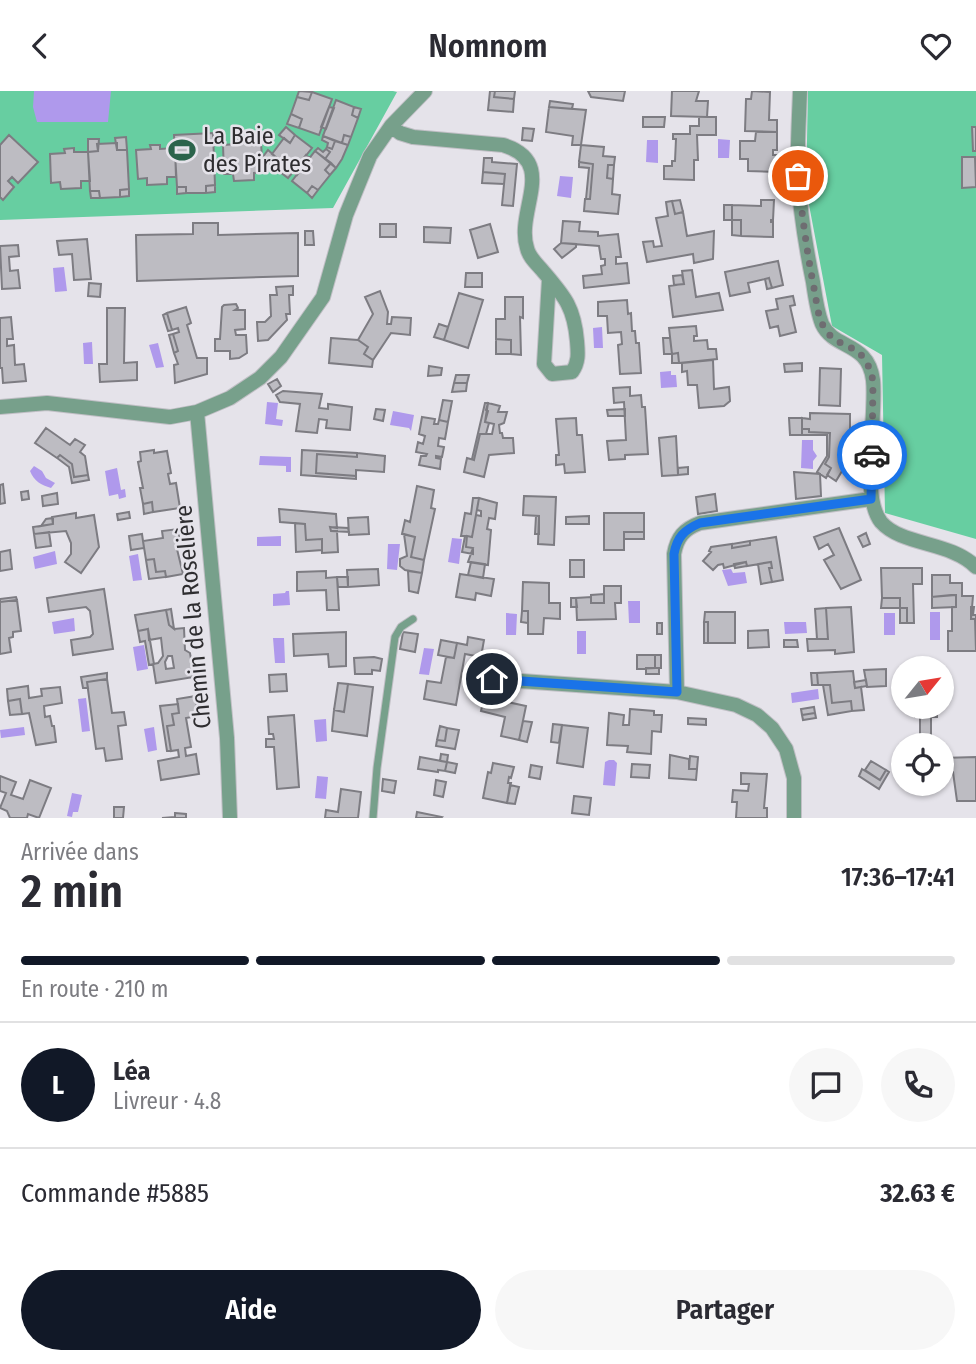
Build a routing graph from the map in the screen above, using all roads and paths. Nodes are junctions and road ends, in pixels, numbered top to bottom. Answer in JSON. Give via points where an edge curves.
{"nodes":[{"id":1,"x":425,"y":91,"type":"edge"},
{"id":2,"x":800,"y":91,"type":"edge"},
{"id":3,"x":391,"y":126,"type":"junction"},
{"id":4,"x":550,"y":279,"type":"junction"},
{"id":5,"x":0,"y":407,"type":"edge"},
{"id":6,"x":197,"y":412,"type":"junction"},
{"id":7,"x":871,"y":499,"type":"junction"},
{"id":8,"x":976,"y":567,"type":"edge"},
{"id":9,"x":413,"y":619,"type":"dead end"},
{"id":10,"x":492,"y":679,"type":"dead end"},
{"id":11,"x":677,"y":692,"type":"junction"},
{"id":12,"x":230,"y":818,"type":"edge"},
{"id":13,"x":373,"y":818,"type":"edge"},
{"id":14,"x":794,"y":818,"type":"edge"}],
"edges":[{"from":1,"to":3,"type":"street"},
{"from":2,"to":7,"type":"street","via":[[798,176],[820,317],[829,334],[865,358],[873,381]]},
{"from":3,"to":4,"type":"street","via":[[413,137],[503,145],[528,159],[532,173],[524,241],[529,255]]},
{"from":3,"to":6,"type":"street","via":[[358,181],[323,297],[281,357],[260,378]]},
{"from":4,"to":4,"type":"street","via":[[575,318],[578,352],[572,372],[552,374],[544,364]]},
{"from":5,"to":6,"type":"street","via":[[47,403],[170,417]]},
{"from":6,"to":12,"type":"street","name":"Chemin de la Roselière"},
{"from":7,"to":8,"type":"street","via":[[882,523],[892,531],[954,551]]},
{"from":7,"to":11,"type":"street","via":[[700,523],[681,534],[674,554]]},
{"from":9,"to":13,"type":"lane","via":[[395,637]]},
{"from":10,"to":11,"type":"street"},
{"from":11,"to":14,"type":"street","via":[[736,705],[772,728],[786,749],[794,778]]}]}
